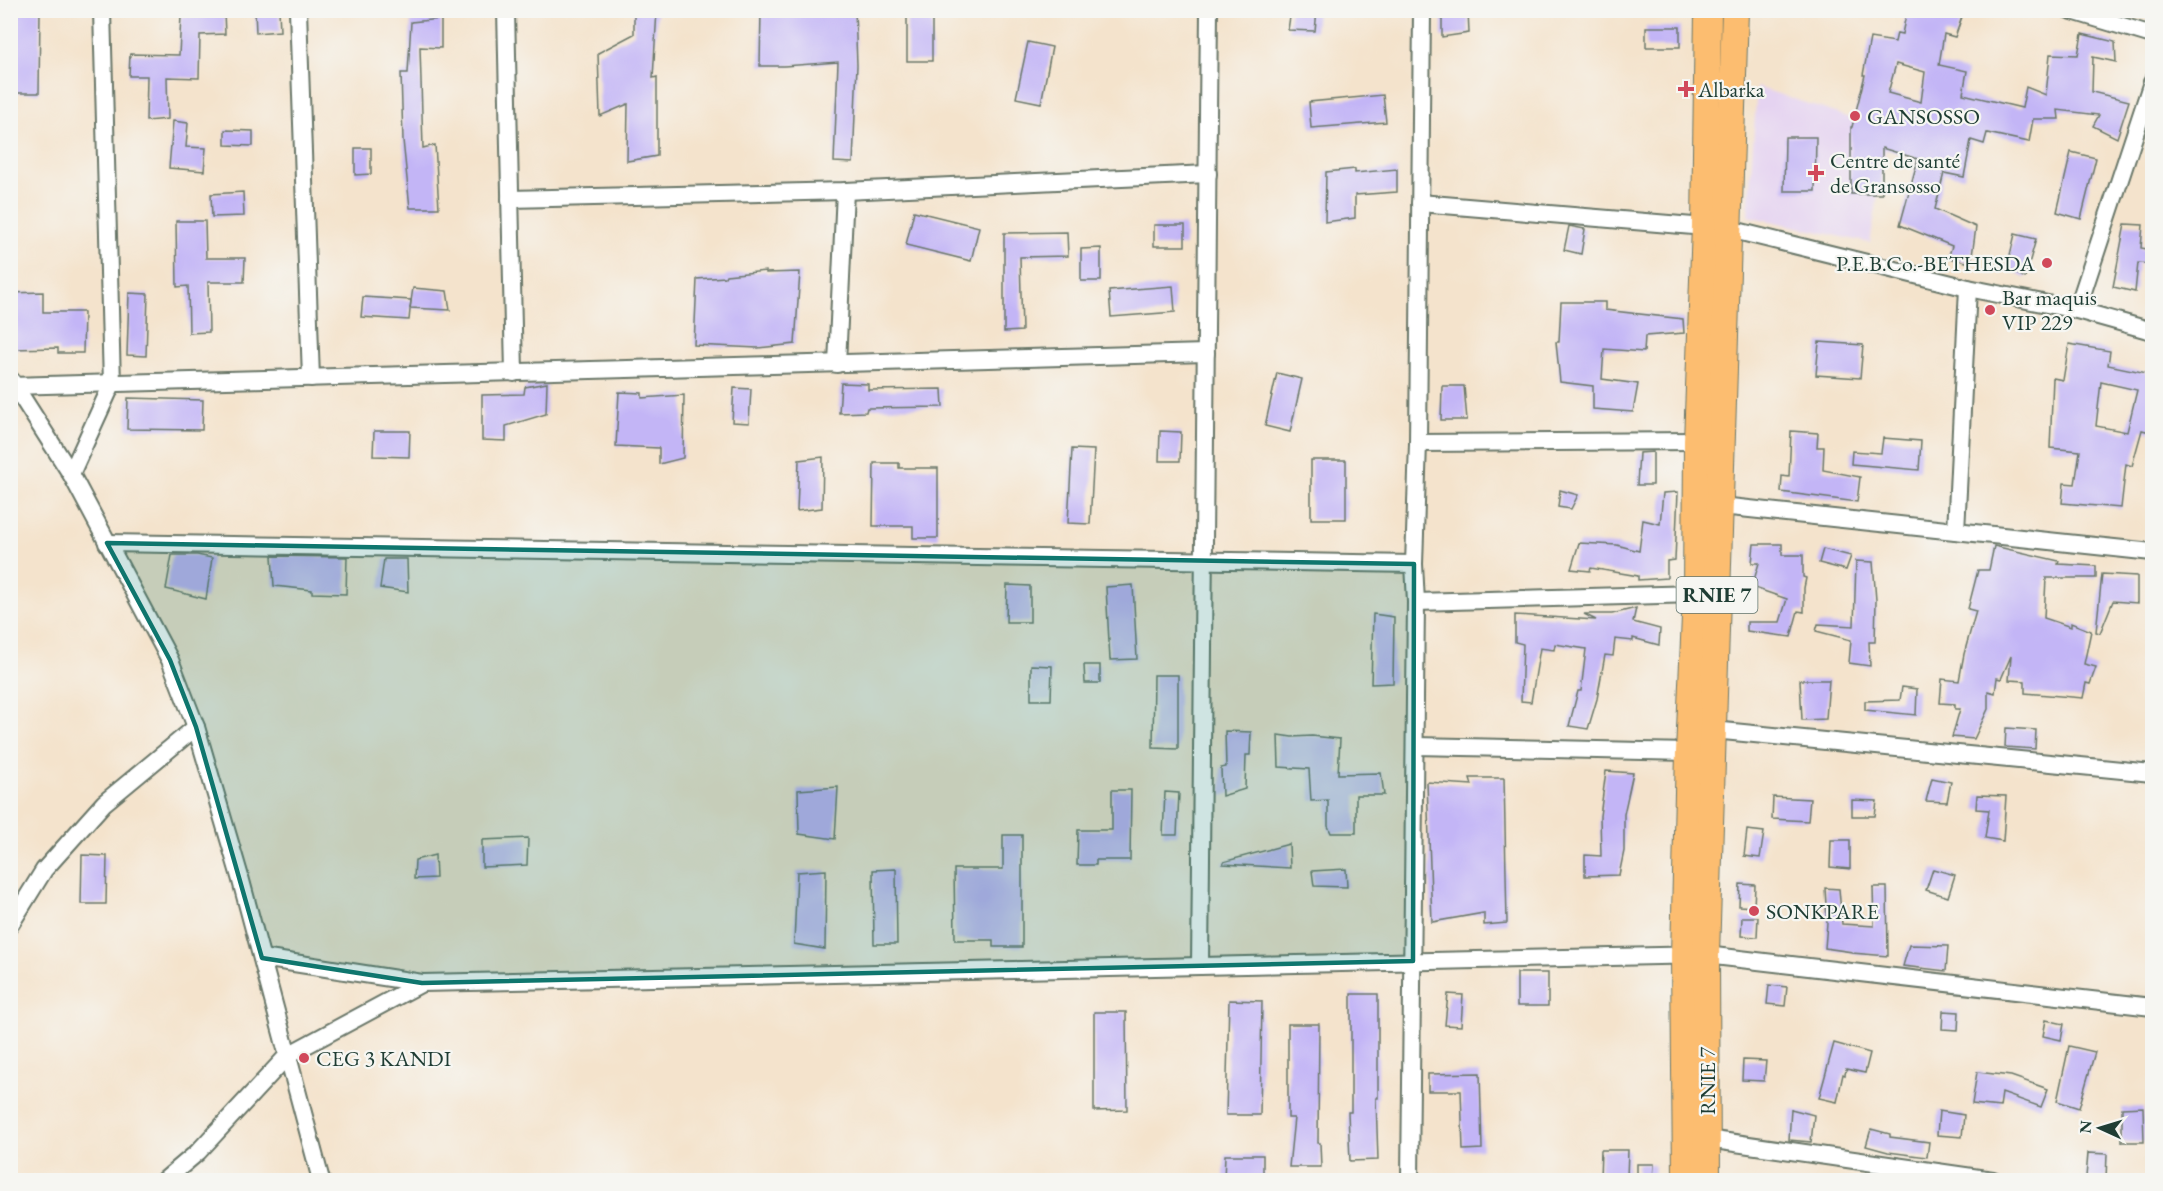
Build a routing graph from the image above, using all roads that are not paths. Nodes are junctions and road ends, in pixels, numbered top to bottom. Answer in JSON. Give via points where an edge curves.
{"nodes":[{"id":1,"x":102,"y":10,"type":"edge"},
{"id":2,"x":298,"y":10,"type":"edge"},
{"id":3,"x":506,"y":10,"type":"edge"},
{"id":4,"x":1209,"y":10,"type":"edge"},
{"id":5,"x":1422,"y":10,"type":"edge"},
{"id":6,"x":1708,"y":10,"type":"edge"},
{"id":7,"x":1735,"y":10,"type":"edge"},
{"id":8,"x":2069,"y":10,"type":"edge"},
{"id":9,"x":2152,"y":35,"type":"edge"},
{"id":10,"x":2152,"y":82,"type":"edge"},
{"id":11,"x":1208,"y":174,"type":"junction"},
{"id":12,"x":845,"y":191,"type":"junction"},
{"id":13,"x":510,"y":200,"type":"junction"},
{"id":14,"x":1420,"y":203,"type":"junction"},
{"id":15,"x":1717,"y":227,"type":"junction"},
{"id":16,"x":1968,"y":288,"type":"junction"},
{"id":17,"x":2077,"y":310,"type":"junction"},
{"id":18,"x":2152,"y":331,"type":"edge"},
{"id":19,"x":1206,"y":353,"type":"junction"},
{"id":20,"x":837,"y":364,"type":"junction"},
{"id":21,"x":514,"y":373,"type":"junction"},
{"id":22,"x":311,"y":378,"type":"junction"},
{"id":23,"x":12,"y":384,"type":"edge"},
{"id":24,"x":112,"y":384,"type":"junction"},
{"id":25,"x":1697,"y":441,"type":"junction"},
{"id":26,"x":1418,"y":443,"type":"junction"},
{"id":27,"x":71,"y":474,"type":"junction"},
{"id":28,"x":1721,"y":506,"type":"junction"},
{"id":29,"x":1956,"y":531,"type":"junction"},
{"id":30,"x":107,"y":543,"type":"junction"},
{"id":31,"x":2152,"y":552,"type":"edge"},
{"id":32,"x":1204,"y":561,"type":"junction"},
{"id":33,"x":1414,"y":564,"type":"junction"},
{"id":34,"x":1696,"y":594,"type":"junction"},
{"id":35,"x":1416,"y":602,"type":"junction"},
{"id":36,"x":196,"y":728,"type":"junction"},
{"id":37,"x":1713,"y":730,"type":"junction"},
{"id":38,"x":1415,"y":746,"type":"junction"},
{"id":39,"x":1689,"y":752,"type":"junction"},
{"id":40,"x":2152,"y":773,"type":"edge"},
{"id":41,"x":10,"y":925,"type":"edge"},
{"id":42,"x":1695,"y":955,"type":"junction"},
{"id":43,"x":262,"y":958,"type":"junction"},
{"id":44,"x":1413,"y":961,"type":"junction"},
{"id":45,"x":1200,"y":966,"type":"junction"},
{"id":46,"x":422,"y":983,"type":"junction"},
{"id":47,"x":2152,"y":1006,"type":"edge"},
{"id":48,"x":288,"y":1055,"type":"junction"},
{"id":49,"x":1707,"y":1139,"type":"junction"},
{"id":50,"x":165,"y":1180,"type":"edge"},
{"id":51,"x":321,"y":1180,"type":"edge"},
{"id":52,"x":1410,"y":1180,"type":"edge"},
{"id":53,"x":1686,"y":1180,"type":"edge"},
{"id":54,"x":1707,"y":1180,"type":"edge"},
{"id":55,"x":1993,"y":1180,"type":"edge"}],
"edges":[{"from":1,"to":24,"type":"street"},
{"from":2,"to":22,"type":"street"},
{"from":3,"to":13,"type":"street"},
{"from":4,"to":11,"type":"street"},
{"from":5,"to":14,"type":"street"},
{"from":6,"to":15,"type":"main road","name":"RNIE 7","number":"RNIE 7"},
{"from":7,"to":15,"type":"main road","name":"RNIE 7","number":"RNIE 7"},
{"from":8,"to":9,"type":"street"},
{"from":10,"to":17,"type":"street"},
{"from":11,"to":12,"type":"street"},
{"from":11,"to":19,"type":"street"},
{"from":12,"to":13,"type":"street"},
{"from":12,"to":20,"type":"street"},
{"from":13,"to":21,"type":"street"},
{"from":14,"to":15,"type":"street"},
{"from":14,"to":26,"type":"street"},
{"from":15,"to":16,"type":"street"},
{"from":15,"to":25,"type":"main road","name":"RNIE 7","number":"RNIE 7"},
{"from":15,"to":28,"type":"main road","name":"RNIE 7","number":"RNIE 7"},
{"from":16,"to":17,"type":"street"},
{"from":16,"to":29,"type":"street"},
{"from":17,"to":18,"type":"street"},
{"from":19,"to":20,"type":"street"},
{"from":19,"to":32,"type":"street"},
{"from":20,"to":21,"type":"street"},
{"from":21,"to":22,"type":"street"},
{"from":22,"to":24,"type":"street"},
{"from":23,"to":24,"type":"street"},
{"from":23,"to":27,"type":"street"},
{"from":24,"to":27,"type":"street"},
{"from":25,"to":26,"type":"street"},
{"from":25,"to":34,"type":"main road","name":"RNIE 7","number":"RNIE 7"},
{"from":26,"to":33,"type":"street"},
{"from":27,"to":30,"type":"street"},
{"from":28,"to":29,"type":"street"},
{"from":28,"to":37,"type":"main road","name":"RNIE 7","number":"RNIE 7"},
{"from":29,"to":31,"type":"street"},
{"from":30,"to":32,"type":"street"},
{"from":30,"to":36,"type":"street","via":[[170,660]]},
{"from":32,"to":33,"type":"street"},
{"from":32,"to":45,"type":"street"},
{"from":33,"to":35,"type":"street"},
{"from":34,"to":35,"type":"street"},
{"from":34,"to":39,"type":"main road","name":"RNIE 7","number":"RNIE 7"},
{"from":35,"to":38,"type":"street"},
{"from":36,"to":41,"type":"street","via":[[105,803],[45,870]]},
{"from":36,"to":43,"type":"street"},
{"from":37,"to":40,"type":"street"},
{"from":37,"to":42,"type":"main road","name":"RNIE 7","number":"RNIE 7"},
{"from":38,"to":39,"type":"street"},
{"from":38,"to":44,"type":"street"},
{"from":39,"to":42,"type":"main road","name":"RNIE 7","number":"RNIE 7"},
{"from":42,"to":44,"type":"street"},
{"from":42,"to":47,"type":"street"},
{"from":42,"to":49,"type":"main road","name":"RNIE 7","number":"RNIE 7"},
{"from":42,"to":53,"type":"main road","name":"RNIE 7","number":"RNIE 7"},
{"from":43,"to":46,"type":"street"},
{"from":43,"to":48,"type":"street"},
{"from":44,"to":45,"type":"street"},
{"from":44,"to":52,"type":"street"},
{"from":45,"to":46,"type":"street"},
{"from":46,"to":48,"type":"street"},
{"from":48,"to":50,"type":"street","via":[[198,1152]]},
{"from":48,"to":51,"type":"street"},
{"from":49,"to":54,"type":"main road","name":"RNIE 7","number":"RNIE 7"},
{"from":49,"to":55,"type":"street"}]}
